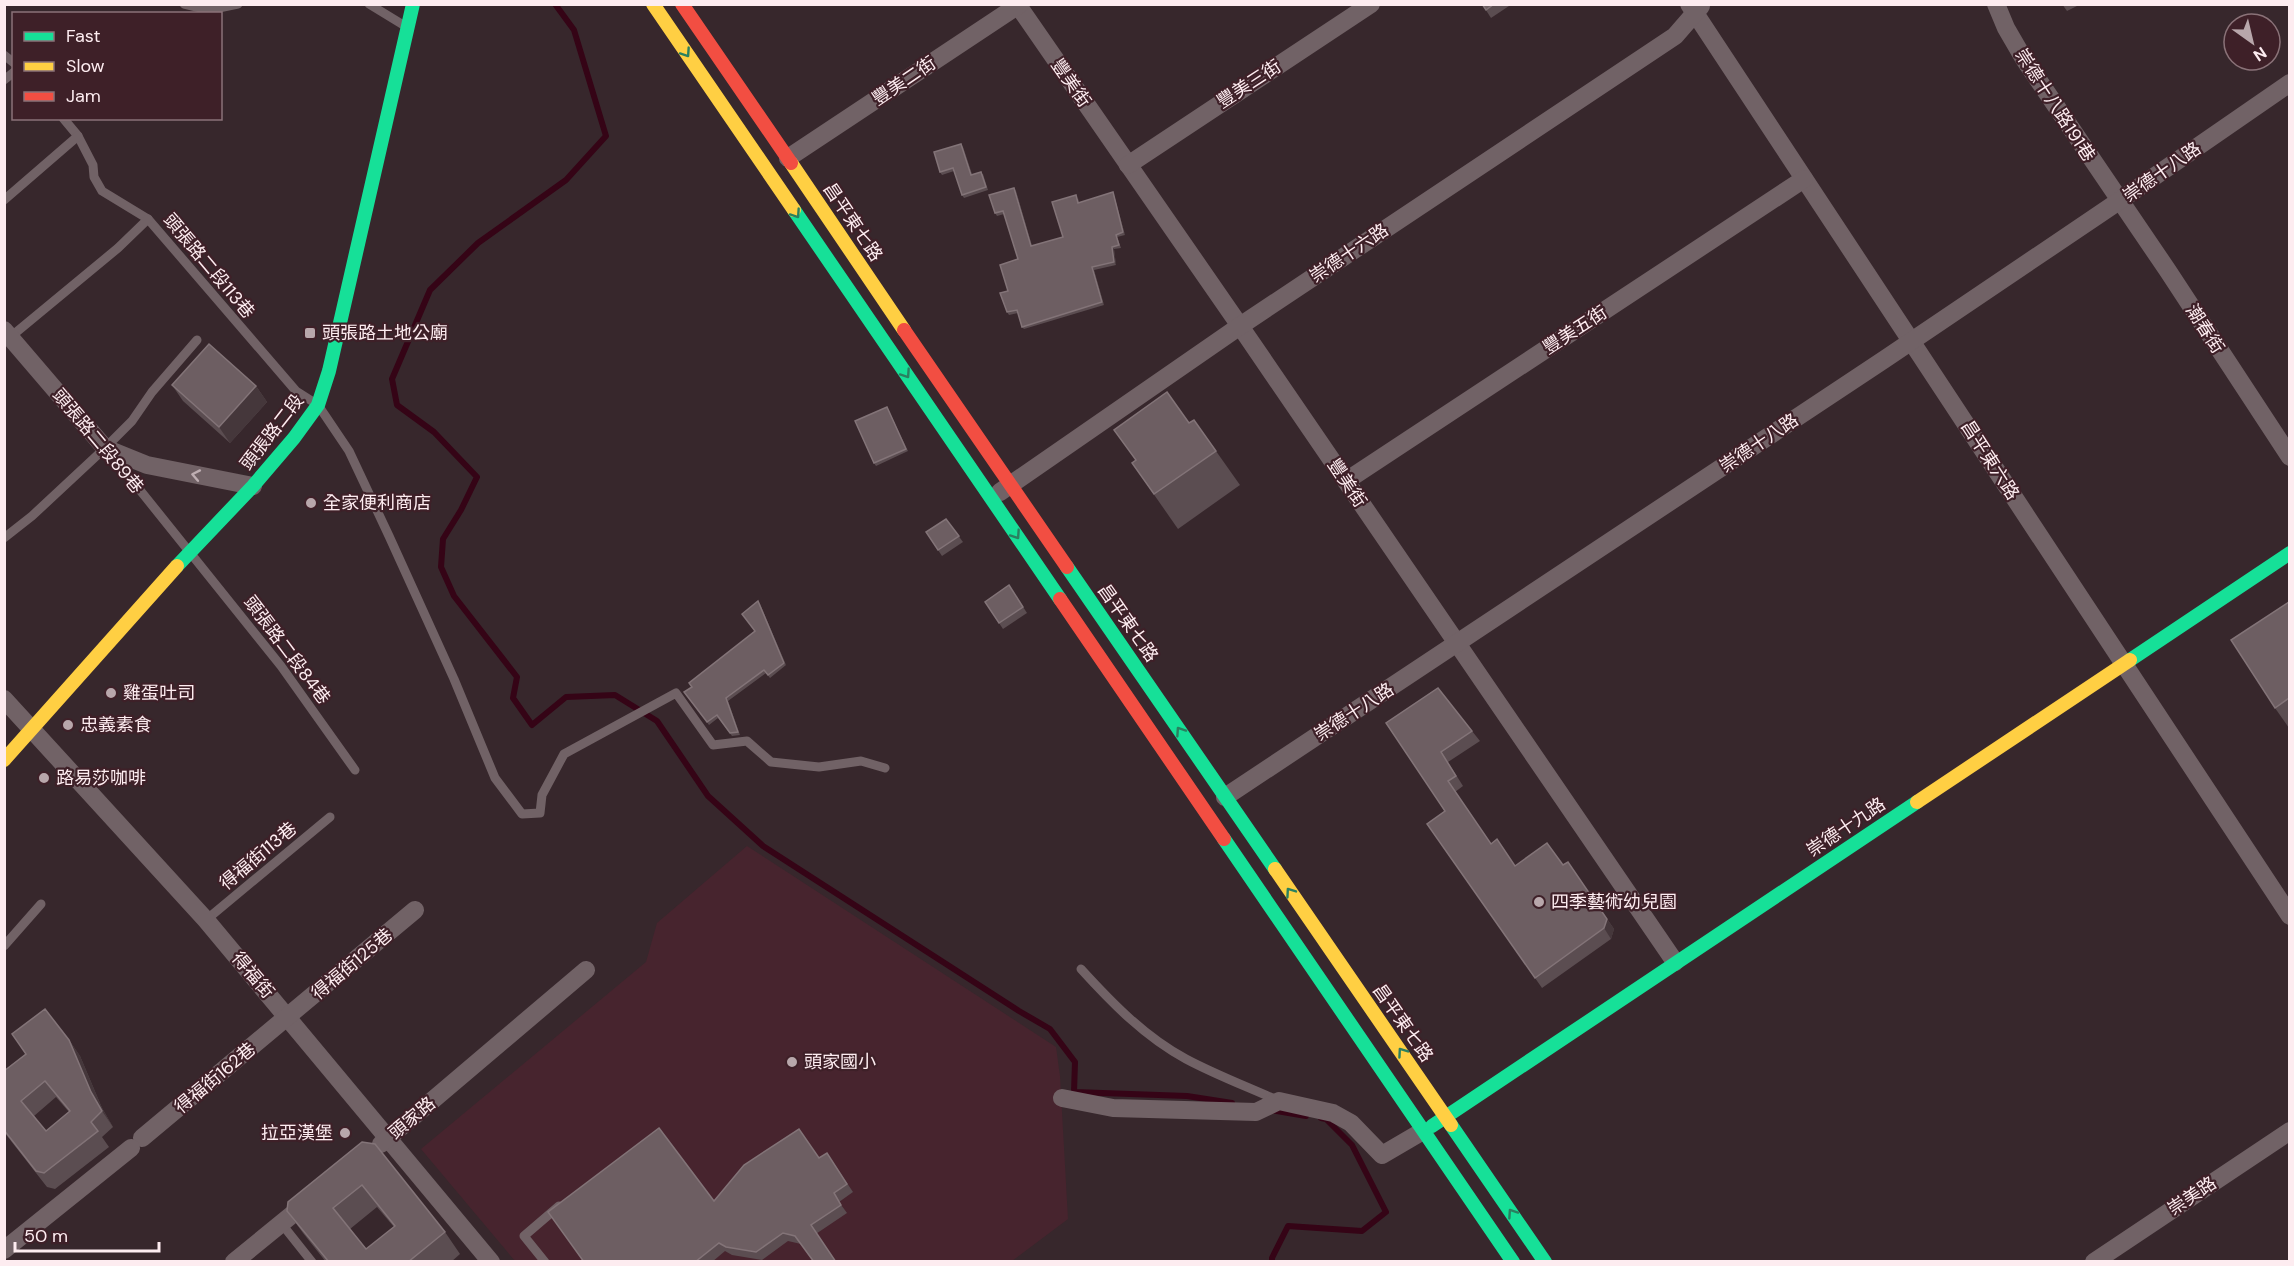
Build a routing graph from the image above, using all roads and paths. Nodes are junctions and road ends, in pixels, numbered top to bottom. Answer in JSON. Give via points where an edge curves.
{"nodes":[{"id":1,"x":184,"y":4,"type":"edge"},
{"id":2,"x":238,"y":4,"type":"edge"},
{"id":3,"x":369,"y":4,"type":"edge"},
{"id":4,"x":413,"y":4,"type":"edge"},
{"id":5,"x":653,"y":4,"type":"edge"},
{"id":6,"x":682,"y":4,"type":"edge"},
{"id":7,"x":1371,"y":4,"type":"edge"},
{"id":8,"x":1996,"y":4,"type":"edge"},
{"id":9,"x":1018,"y":5,"type":"edge"},
{"id":10,"x":1696,"y":8,"type":"edge"},
{"id":11,"x":407,"y":27,"type":"junction"},
{"id":12,"x":2289,"y":83,"type":"edge"},
{"id":13,"x":65,"y":120,"type":"edge"},
{"id":14,"x":78,"y":136,"type":"junction"},
{"id":15,"x":788,"y":158,"type":"junction"},
{"id":16,"x":1128,"y":165,"type":"junction"},
{"id":17,"x":1804,"y":179,"type":"junction"},
{"id":18,"x":4,"y":200,"type":"edge"},
{"id":19,"x":2119,"y":201,"type":"junction"},
{"id":20,"x":148,"y":219,"type":"junction"},
{"id":21,"x":1240,"y":326,"type":"junction"},
{"id":22,"x":6,"y":336,"type":"edge"},
{"id":23,"x":197,"y":340,"type":"dead end"},
{"id":24,"x":1912,"y":341,"type":"junction"},
{"id":25,"x":318,"y":405,"type":"junction"},
{"id":26,"x":105,"y":448,"type":"junction"},
{"id":27,"x":2289,"y":457,"type":"edge"},
{"id":28,"x":1346,"y":481,"type":"junction"},
{"id":29,"x":253,"y":486,"type":"junction"},
{"id":30,"x":1009,"y":486,"type":"junction"},
{"id":31,"x":991,"y":498,"type":"junction"},
{"id":32,"x":4,"y":538,"type":"edge"},
{"id":33,"x":189,"y":553,"type":"junction"},
{"id":34,"x":2289,"y":554,"type":"edge"},
{"id":35,"x":1458,"y":644,"type":"junction"},
{"id":36,"x":2123,"y":664,"type":"junction"},
{"id":37,"x":4,"y":699,"type":"edge"},
{"id":38,"x":32,"y":730,"type":"junction"},
{"id":39,"x":4,"y":760,"type":"edge"},
{"id":40,"x":885,"y":768,"type":"dead end"},
{"id":41,"x":355,"y":770,"type":"dead end"},
{"id":42,"x":1225,"y":797,"type":"junction"},
{"id":43,"x":330,"y":817,"type":"dead end"},
{"id":44,"x":41,"y":904,"type":"dead end"},
{"id":45,"x":415,"y":909,"type":"dead end"},
{"id":46,"x":2289,"y":916,"type":"edge"},
{"id":47,"x":206,"y":920,"type":"junction"},
{"id":48,"x":4,"y":946,"type":"edge"},
{"id":49,"x":1675,"y":962,"type":"junction"},
{"id":50,"x":586,"y":969,"type":"dead end"},
{"id":51,"x":1081,"y":969,"type":"dead end"},
{"id":52,"x":288,"y":1017,"type":"junction"},
{"id":53,"x":1062,"y":1098,"type":"dead end"},
{"id":54,"x":1279,"y":1101,"type":"junction"},
{"id":55,"x":1446,"y":1117,"type":"junction"},
{"id":56,"x":1423,"y":1131,"type":"junction"},
{"id":57,"x":2289,"y":1131,"type":"edge"},
{"id":58,"x":388,"y":1138,"type":"junction"},
{"id":59,"x":371,"y":1152,"type":"edge"},
{"id":60,"x":326,"y":1187,"type":"edge"},
{"id":61,"x":563,"y":1203,"type":"edge"},
{"id":62,"x":281,"y":1223,"type":"junction"},
{"id":63,"x":4,"y":1250,"type":"edge"},
{"id":64,"x":234,"y":1262,"type":"edge"},
{"id":65,"x":312,"y":1262,"type":"edge"},
{"id":66,"x":491,"y":1262,"type":"edge"},
{"id":67,"x":545,"y":1262,"type":"edge"},
{"id":68,"x":1513,"y":1262,"type":"edge"},
{"id":69,"x":1545,"y":1262,"type":"edge"},
{"id":70,"x":2094,"y":1262,"type":"edge"}],
"edges":[{"from":1,"to":2,"type":"lane","via":[[209,10]]},
{"from":3,"to":11,"type":"lane"},
{"from":4,"to":11,"type":"street","name":"頭張路二段"},
{"from":5,"to":31,"type":"street","one_way":true},
{"from":6,"to":15,"type":"street","name":"昌平東七路"},
{"from":7,"to":16,"type":"street","name":"豐美三街"},
{"from":8,"to":19,"type":"street","name":"崇德十八路191巷","via":[[2024,59]]},
{"from":9,"to":15,"type":"street","name":"豐美二街"},
{"from":9,"to":16,"type":"street","name":"豐美街"},
{"from":10,"to":17,"type":"street","name":"昌平東六路"},
{"from":10,"to":21,"type":"street","name":"崇德十六路","via":[[1675,36]]},
{"from":11,"to":25,"type":"street","name":"頭張路二段"},
{"from":12,"to":19,"type":"street","name":"崇德十八路"},
{"from":13,"to":14,"type":"lane","name":"頭張路二段113巷"},
{"from":14,"to":18,"type":"lane"},
{"from":14,"to":20,"type":"lane","name":"頭張路二段113巷","via":[[102,191]]},
{"from":15,"to":30,"type":"street","name":"昌平東七路"},
{"from":16,"to":21,"type":"street","name":"豐美街"},
{"from":17,"to":24,"type":"street","name":"昌平東六路"},
{"from":17,"to":28,"type":"street","name":"豐美五街"},
{"from":19,"to":24,"type":"street","name":"崇德十八路"},
{"from":19,"to":27,"type":"street","name":"潮春街"},
{"from":20,"to":22,"type":"lane","via":[[118,248]]},
{"from":20,"to":25,"type":"lane","name":"頭張路二段113巷","via":[[296,391]]},
{"from":21,"to":28,"type":"street","name":"豐美街"},
{"from":21,"to":30,"type":"street","name":"崇德十六路"},
{"from":22,"to":26,"type":"street","name":"頭張路二段89巷"},
{"from":23,"to":26,"type":"lane","via":[[132,421]]},
{"from":24,"to":35,"type":"street","name":"崇德十八路"},
{"from":24,"to":36,"type":"street","name":"昌平東六路"},
{"from":25,"to":29,"type":"street","name":"頭張路二段"},
{"from":25,"to":40,"type":"lane","via":[[348,451],[389,536],[495,778],[522,814],[540,813],[542,795],[564,754],[676,693],[713,745],[747,741],[771,762],[819,767],[861,761]]},
{"from":29,"to":26,"type":"street","one_way":true,"via":[[147,465]]},
{"from":26,"to":32,"type":"lane"},
{"from":26,"to":33,"type":"lane","name":"頭張路二段89巷"},
{"from":28,"to":35,"type":"street","name":"豐美街"},
{"from":29,"to":33,"type":"street","name":"頭張路二段"},
{"from":30,"to":31,"type":"street","name":"崇德十六路"},
{"from":42,"to":30,"type":"street","name":"昌平東七路","one_way":true},
{"from":31,"to":56,"type":"street","one_way":true},
{"from":33,"to":38,"type":"street","name":"頭張路二段"},
{"from":33,"to":41,"type":"lane","name":"頭張路二段84巷","via":[[281,666]]},
{"from":34,"to":36,"type":"street","name":"崇德十九路"},
{"from":35,"to":42,"type":"street","name":"崇德十八路"},
{"from":35,"to":49,"type":"street","name":"豐美街"},
{"from":36,"to":46,"type":"street","name":"昌平東六路"},
{"from":36,"to":49,"type":"street","name":"崇德十九路"},
{"from":37,"to":38,"type":"street","name":"得福街"},
{"from":38,"to":39,"type":"street","name":"頭張路二段"},
{"from":38,"to":47,"type":"street","name":"得福街"},
{"from":55,"to":42,"type":"street","name":"昌平東七路","one_way":true},
{"from":43,"to":47,"type":"lane","name":"得福街113巷"},
{"from":44,"to":48,"type":"lane"},
{"from":45,"to":52,"type":"street","name":"得福街125巷"},
{"from":47,"to":52,"type":"street","name":"得福街"},
{"from":49,"to":55,"type":"street","name":"崇德十九路"},
{"from":50,"to":58,"type":"street","name":"頭家路"},
{"from":51,"to":54,"type":"lane","via":[[1138,1027],[1185,1059]]},
{"from":52,"to":58,"type":"street","name":"得福街"},
{"from":52,"to":63,"type":"street","name":"得福街162巷"},
{"from":53,"to":54,"type":"street","via":[[1113,1108],[1256,1112]]},
{"from":54,"to":56,"type":"street","via":[[1334,1113],[1382,1155]]},
{"from":55,"to":56,"type":"street","name":"崇德十九路"},
{"from":69,"to":55,"type":"street","name":"昌平東七路","one_way":true},
{"from":56,"to":68,"type":"street"},
{"from":57,"to":70,"type":"street","name":"崇美路"},
{"from":58,"to":59,"type":"street","name":"頭家路"},
{"from":58,"to":66,"type":"street","name":"得福街"},
{"from":60,"to":62,"type":"street"},
{"from":61,"to":67,"type":"lane","via":[[524,1236]]},
{"from":62,"to":64,"type":"street"},
{"from":62,"to":65,"type":"lane"}]}
